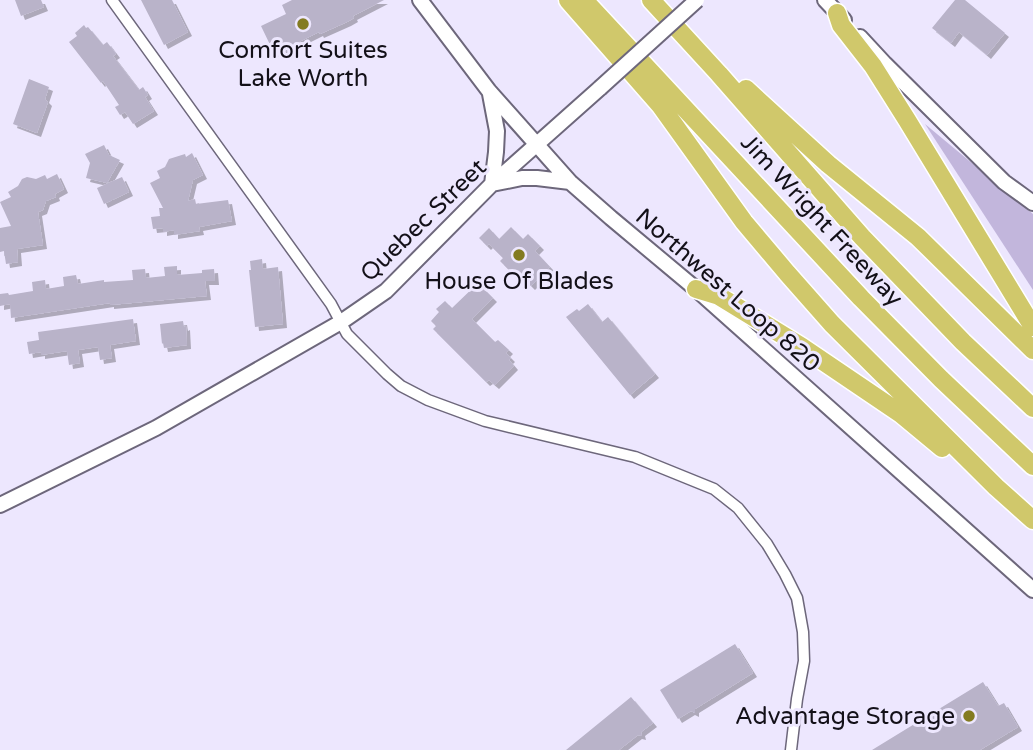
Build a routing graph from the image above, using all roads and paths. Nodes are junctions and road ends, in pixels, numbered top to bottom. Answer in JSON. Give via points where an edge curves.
{"nodes":[{"id":1,"x":112,"y":0,"type":"edge"},
{"id":2,"x":420,"y":0,"type":"edge"},
{"id":3,"x":568,"y":0,"type":"edge"},
{"id":4,"x":584,"y":0,"type":"edge"},
{"id":5,"x":652,"y":0,"type":"edge"},
{"id":6,"x":697,"y":0,"type":"edge"},
{"id":7,"x":830,"y":5,"type":"edge"},
{"id":8,"x":719,"y":74,"type":"junction"},
{"id":9,"x":489,"y":91,"type":"junction"},
{"id":10,"x":536,"y":145,"type":"junction"},
{"id":11,"x":570,"y":181,"type":"junction"},
{"id":12,"x":492,"y":184,"type":"junction"},
{"id":13,"x":1033,"y":203,"type":"edge"},
{"id":14,"x":696,"y":289,"type":"junction"},
{"id":15,"x":341,"y":322,"type":"junction"},
{"id":16,"x":1033,"y":327,"type":"edge"},
{"id":17,"x":1033,"y":351,"type":"edge"},
{"id":18,"x":1033,"y":408,"type":"edge"},
{"id":19,"x":1033,"y":466,"type":"edge"},
{"id":20,"x":996,"y":487,"type":"junction"},
{"id":21,"x":0,"y":505,"type":"edge"},
{"id":22,"x":1033,"y":520,"type":"edge"},
{"id":23,"x":1033,"y":590,"type":"edge"},
{"id":24,"x":791,"y":750,"type":"edge"}],
"edges":[{"from":1,"to":15,"type":"street"},
{"from":2,"to":9,"type":"main road","name":"Northwest Loop 820"},
{"from":3,"to":20,"type":"highway","via":[[660,105],[744,222],[787,273]]},
{"from":4,"to":19,"type":"highway","name":"Jim Wright Freeway","via":[[861,299]]},
{"from":5,"to":8,"type":"highway","name":"Jim Wright Freeway"},
{"from":6,"to":10,"type":"main road","name":"Quebec Street","bridge":true},
{"from":7,"to":13,"type":"main road","via":[[1004,182]]},
{"from":7,"to":16,"type":"highway","via":[[873,66]]},
{"from":8,"to":17,"type":"highway","via":[[738,82],[918,237]]},
{"from":8,"to":18,"type":"highway","name":"Jim Wright Freeway","via":[[862,237]]},
{"from":9,"to":10,"type":"main road","name":"Northwest Loop 820"},
{"from":9,"to":12,"type":"main road","via":[[497,131]]},
{"from":10,"to":11,"type":"main road","name":"Northwest Loop 820"},
{"from":10,"to":12,"type":"main road","name":"Quebec Street"},
{"from":11,"to":12,"type":"main road","via":[[537,177]]},
{"from":11,"to":14,"type":"main road","name":"Northwest Loop 820"},
{"from":12,"to":15,"type":"main road","name":"Quebec Street","via":[[386,291]]},
{"from":14,"to":20,"type":"highway","via":[[719,296],[842,373],[901,414],[985,484]]},
{"from":14,"to":23,"type":"main road","name":"Northwest Loop 820"},
{"from":15,"to":21,"type":"main road","name":"Quebec Street","via":[[156,428]]},
{"from":15,"to":24,"type":"street","via":[[387,374],[428,400],[485,421],[635,457],[714,489],[738,508],[766,544],[797,598],[804,661]]},
{"from":20,"to":22,"type":"highway"}]}
